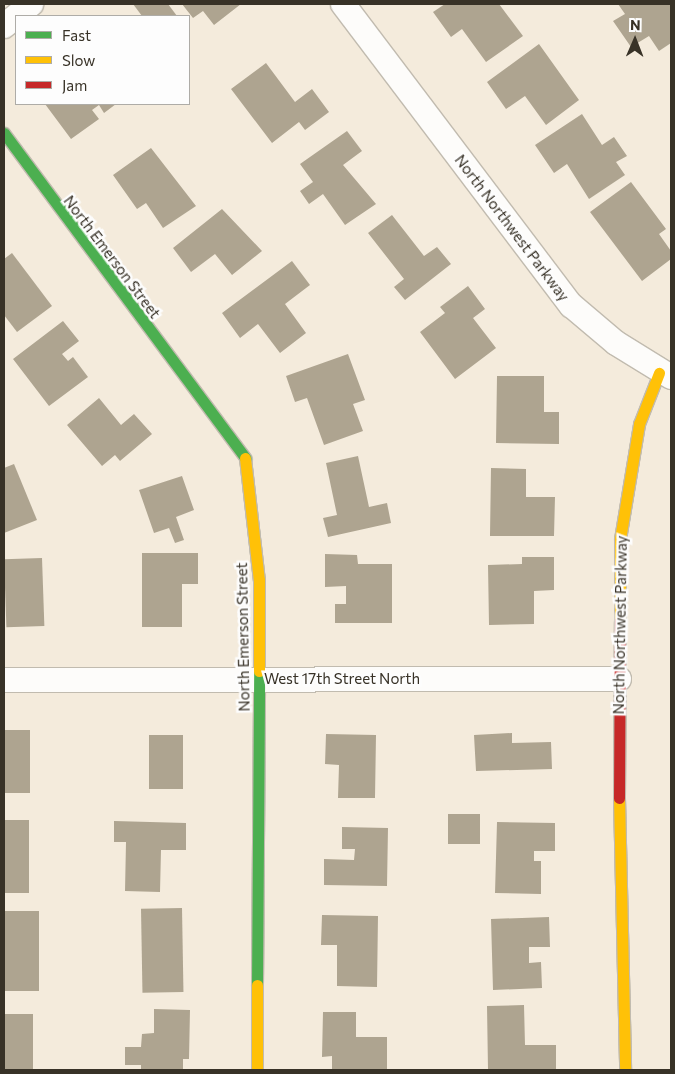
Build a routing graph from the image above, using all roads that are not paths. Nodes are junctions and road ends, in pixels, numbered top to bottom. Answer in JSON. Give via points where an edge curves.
{"nodes":[{"id":1,"x":31,"y":4,"type":"edge"},
{"id":2,"x":343,"y":4,"type":"edge"},
{"id":3,"x":18,"y":15,"type":"edge"},
{"id":4,"x":15,"y":17,"type":"edge"},
{"id":5,"x":4,"y":26,"type":"edge"},
{"id":6,"x":4,"y":133,"type":"edge"},
{"id":7,"x":665,"y":375,"type":"edge"},
{"id":8,"x":620,"y":679,"type":"junction"},
{"id":9,"x":4,"y":680,"type":"edge"},
{"id":10,"x":259,"y":680,"type":"junction"},
{"id":11,"x":257,"y":1070,"type":"edge"},
{"id":12,"x":625,"y":1070,"type":"edge"}],
"edges":[{"from":1,"to":3,"type":"street"},
{"from":2,"to":7,"type":"street","name":"North Northwest Parkway","via":[[571,305]]},
{"from":4,"to":5,"type":"street"},
{"from":6,"to":10,"type":"street","name":"North Emerson Street","via":[[245,457],[259,580]]},
{"from":7,"to":8,"type":"street","name":"North Northwest Parkway","via":[[639,424],[620,539]]},
{"from":8,"to":10,"type":"street","name":"West 17th Street North"},
{"from":8,"to":12,"type":"street","name":"North Northwest Parkway"},
{"from":9,"to":10,"type":"street","name":"West 17th Street North"},
{"from":10,"to":11,"type":"street","name":"North Emerson Street"}]}
